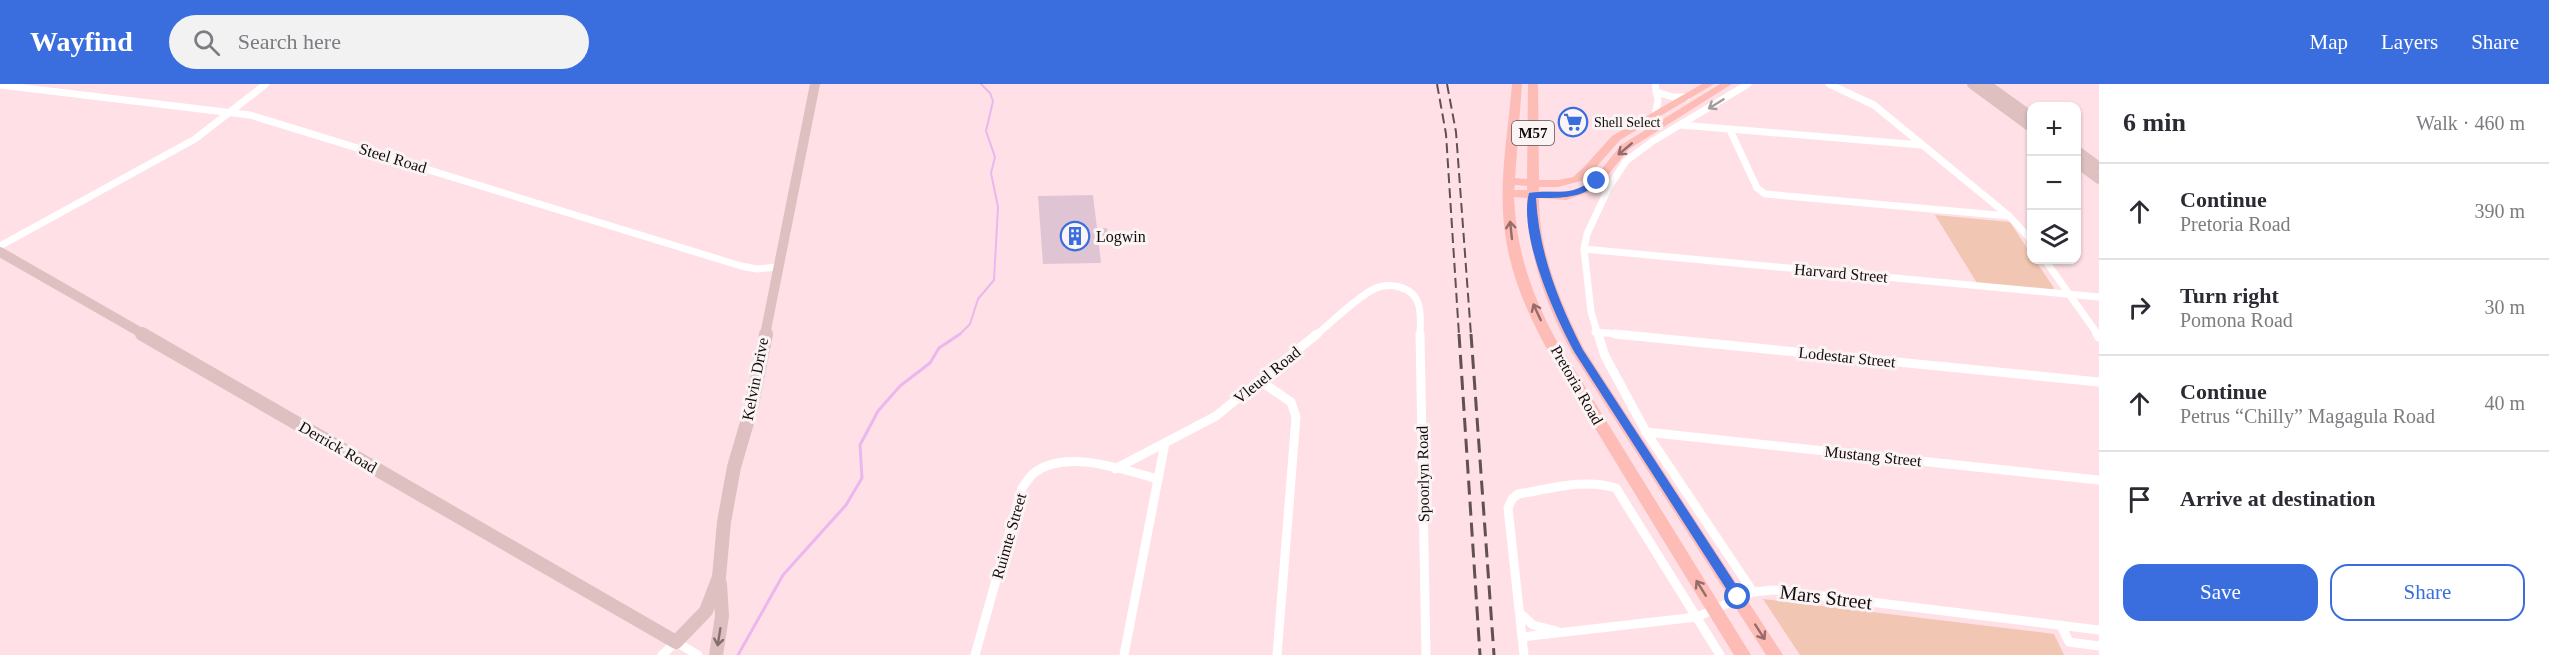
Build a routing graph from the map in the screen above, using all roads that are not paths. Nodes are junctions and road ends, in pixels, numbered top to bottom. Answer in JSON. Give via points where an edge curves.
{"nodes":[{"id":1,"x":266,"y":84,"type":"edge"},
{"id":2,"x":815,"y":84,"type":"edge"},
{"id":3,"x":1709,"y":84,"type":"edge"},
{"id":4,"x":1727,"y":84,"type":"edge"},
{"id":5,"x":1748,"y":84,"type":"edge"},
{"id":6,"x":1829,"y":84,"type":"edge"},
{"id":7,"x":1972,"y":84,"type":"edge"},
{"id":8,"x":1986,"y":84,"type":"edge"},
{"id":9,"x":0,"y":85,"type":"edge"},
{"id":10,"x":1517,"y":85,"type":"edge"},
{"id":11,"x":1533,"y":87,"type":"edge"},
{"id":12,"x":1656,"y":88,"type":"edge"},
{"id":13,"x":1687,"y":97,"type":"junction"},
{"id":14,"x":232,"y":111,"type":"junction"},
{"id":15,"x":2027,"y":114,"type":"edge"},
{"id":16,"x":1655,"y":115,"type":"junction"},
{"id":17,"x":1681,"y":125,"type":"junction"},
{"id":18,"x":2027,"y":125,"type":"edge"},
{"id":19,"x":1730,"y":130,"type":"junction"},
{"id":20,"x":1922,"y":145,"type":"junction"},
{"id":21,"x":2081,"y":153,"type":"edge"},
{"id":22,"x":2081,"y":166,"type":"edge"},
{"id":23,"x":2099,"y":166,"type":"edge"},
{"id":24,"x":2099,"y":179,"type":"edge"},
{"id":25,"x":1533,"y":182,"type":"junction"},
{"id":26,"x":1509,"y":187,"type":"junction"},
{"id":27,"x":2009,"y":216,"type":"junction"},
{"id":28,"x":2027,"y":236,"type":"edge"},
{"id":29,"x":0,"y":246,"type":"edge"},
{"id":30,"x":1584,"y":249,"type":"junction"},
{"id":31,"x":0,"y":252,"type":"edge"},
{"id":32,"x":2048,"y":264,"type":"edge"},
{"id":33,"x":778,"y":267,"type":"junction"},
{"id":34,"x":2069,"y":294,"type":"junction"},
{"id":35,"x":1414,"y":295,"type":"joint"},
{"id":36,"x":2099,"y":297,"type":"edge"},
{"id":37,"x":1596,"y":332,"type":"junction"},
{"id":38,"x":2099,"y":337,"type":"edge"},
{"id":39,"x":1260,"y":381,"type":"junction"},
{"id":40,"x":2099,"y":382,"type":"edge"},
{"id":41,"x":1646,"y":432,"type":"junction"},
{"id":42,"x":1165,"y":443,"type":"junction"},
{"id":43,"x":1115,"y":469,"type":"junction"},
{"id":44,"x":1158,"y":479,"type":"junction"},
{"id":45,"x":2099,"y":480,"type":"edge"},
{"id":46,"x":719,"y":577,"type":"junction"},
{"id":47,"x":1753,"y":592,"type":"junction"},
{"id":48,"x":1738,"y":597,"type":"junction"},
{"id":49,"x":1714,"y":609,"type":"junction"},
{"id":50,"x":1520,"y":613,"type":"junction"},
{"id":51,"x":1697,"y":617,"type":"junction"},
{"id":52,"x":2061,"y":625,"type":"junction"},
{"id":53,"x":2099,"y":630,"type":"edge"},
{"id":54,"x":1563,"y":633,"type":"junction"},
{"id":55,"x":1522,"y":637,"type":"junction"},
{"id":56,"x":676,"y":642,"type":"junction"},
{"id":57,"x":2099,"y":646,"type":"edge"},
{"id":58,"x":662,"y":655,"type":"edge"},
{"id":59,"x":698,"y":655,"type":"edge"},
{"id":60,"x":716,"y":655,"type":"edge"},
{"id":61,"x":975,"y":655,"type":"edge"},
{"id":62,"x":1124,"y":655,"type":"edge"},
{"id":63,"x":1277,"y":655,"type":"edge"},
{"id":64,"x":1426,"y":655,"type":"edge"},
{"id":65,"x":1524,"y":655,"type":"edge"},
{"id":66,"x":1720,"y":655,"type":"edge"},
{"id":67,"x":1743,"y":655,"type":"edge"},
{"id":68,"x":1775,"y":655,"type":"edge"}],
"edges":[{"from":1,"to":14,"type":"street"},
{"from":2,"to":33,"type":"street","name":"Kelvin Drive"},
{"from":3,"to":13,"type":"main road"},
{"from":4,"to":25,"type":"main road","one_way":true,"via":[[1625,147],[1585,190],[1566,196]]},
{"from":5,"to":17,"type":"street","one_way":true},
{"from":6,"to":20,"type":"street","via":[[1874,105]]},
{"from":7,"to":18,"type":"street"},
{"from":8,"to":15,"type":"street"},
{"from":9,"to":14,"type":"street","name":"Steel Road"},
{"from":10,"to":11,"type":"main road"},
{"from":10,"to":26,"type":"main road","name":"Pretoria Road","number":"M57"},
{"from":11,"to":25,"type":"main road","name":"Pretoria Road","number":"M57"},
{"from":12,"to":13,"type":"street","via":[[1669,97]]},
{"from":12,"to":16,"type":"street"},
{"from":13,"to":16,"type":"main road"},
{"from":14,"to":29,"type":"street","via":[[195,139]]},
{"from":14,"to":33,"type":"street","name":"Steel Road","via":[[741,266]]},
{"from":16,"to":25,"type":"main road","via":[[1604,148],[1580,177],[1561,183],[1546,179]]},
{"from":17,"to":19,"type":"street"},
{"from":17,"to":30,"type":"street","via":[[1653,141],[1620,168],[1591,225]]},
{"from":19,"to":20,"type":"street"},
{"from":19,"to":27,"type":"street","via":[[1757,188],[1765,194]]},
{"from":20,"to":27,"type":"street"},
{"from":21,"to":23,"type":"street"},
{"from":22,"to":24,"type":"street"},
{"from":25,"to":26,"type":"main road"},
{"from":25,"to":48,"type":"main road","name":"Pretoria Road","number":"M57","via":[[1533,225],[1560,315],[1578,351]]},
{"from":49,"to":26,"type":"main road","name":"Pretoria Road","number":"M57","one_way":true,"via":[[1585,400],[1536,312],[1516,260]]},
{"from":27,"to":28,"type":"street"},
{"from":30,"to":34,"type":"street","name":"Harvard Street"},
{"from":30,"to":37,"type":"street"},
{"from":31,"to":56,"type":"street","name":"Derrick Road"},
{"from":32,"to":34,"type":"street"},
{"from":33,"to":46,"type":"street","name":"Kelvin Drive","via":[[751,409],[734,467]]},
{"from":34,"to":36,"type":"street","name":"Harvard Street"},
{"from":34,"to":38,"type":"street"},
{"from":35,"to":39,"type":"street","name":"Vleuel Road","via":[[1396,285],[1373,289]]},
{"from":35,"to":64,"type":"street","name":"Spoorlyn Road","via":[[1420,311]]},
{"from":37,"to":40,"type":"street","name":"Lodestar Street"},
{"from":37,"to":41,"type":"street"},
{"from":39,"to":42,"type":"street","name":"Vleuel Road","via":[[1216,416]]},
{"from":39,"to":63,"type":"street","via":[[1291,402],[1296,417]]},
{"from":41,"to":45,"type":"street","name":"Mustang Street"},
{"from":41,"to":47,"type":"street"},
{"from":42,"to":43,"type":"street","name":"Vleuel Road"},
{"from":42,"to":44,"type":"street"},
{"from":43,"to":44,"type":"street","name":"Ruimte Street"},
{"from":43,"to":61,"type":"street","name":"Ruimte Street","via":[[1063,461],[1043,469],[1025,484]]},
{"from":44,"to":62,"type":"street"},
{"from":46,"to":56,"type":"street","name":"Kelvin Drive","via":[[706,611]]},
{"from":46,"to":60,"type":"street","one_way":true,"via":[[722,616]]},
{"from":47,"to":48,"type":"street","name":"Mars Street"},
{"from":47,"to":52,"type":"street","name":"Mars Street","via":[[1789,592]]},
{"from":48,"to":49,"type":"street","name":"Mars Street"},
{"from":48,"to":68,"type":"main road","name":"Pretoria Road","number":"M57","one_way":true},
{"from":49,"to":51,"type":"street","name":"Mars Street"},
{"from":49,"to":67,"type":"main road","name":"Pretoria Road","number":"M57"},
{"from":50,"to":51,"type":"street","via":[[1508,508],[1512,499],[1518,494],[1605,483],[1616,488]]},
{"from":50,"to":54,"type":"street","via":[[1533,625]]},
{"from":50,"to":55,"type":"street"},
{"from":51,"to":54,"type":"street","name":"Mars Street"},
{"from":51,"to":66,"type":"street"},
{"from":52,"to":53,"type":"street","name":"Mars Street"},
{"from":52,"to":57,"type":"street","via":[[2069,642]]},
{"from":54,"to":55,"type":"street","name":"Mars Street"},
{"from":55,"to":65,"type":"street"},
{"from":56,"to":58,"type":"street","name":"Kelvin Drive"},
{"from":56,"to":59,"type":"street"}]}
